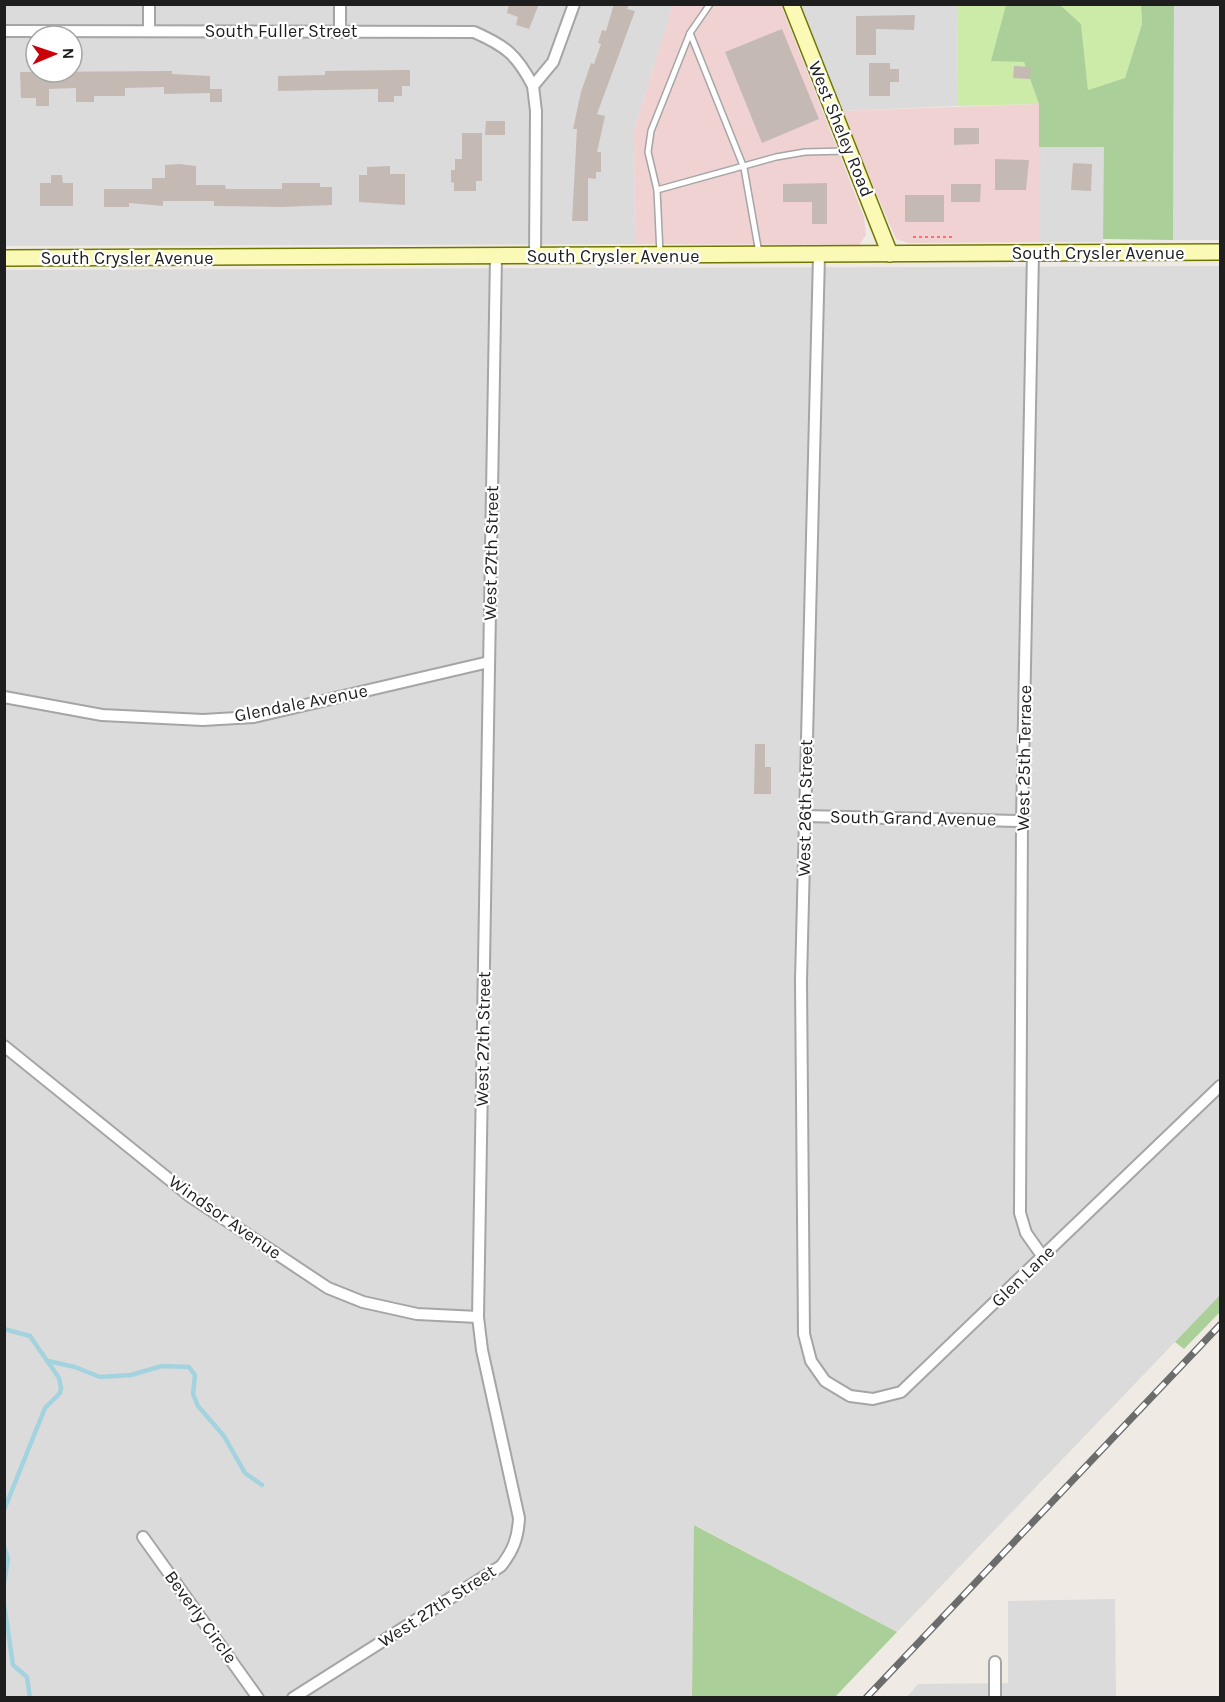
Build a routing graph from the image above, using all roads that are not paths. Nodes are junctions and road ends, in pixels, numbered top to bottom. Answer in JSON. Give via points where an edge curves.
{"nodes":[{"id":1,"x":150,"y":4,"type":"edge"},
{"id":2,"x":340,"y":4,"type":"edge"},
{"id":3,"x":574,"y":4,"type":"edge"},
{"id":4,"x":710,"y":4,"type":"edge"},
{"id":5,"x":791,"y":4,"type":"edge"},
{"id":6,"x":4,"y":31,"type":"edge"},
{"id":7,"x":149,"y":31,"type":"junction"},
{"id":8,"x":340,"y":32,"type":"junction"},
{"id":9,"x":690,"y":33,"type":"junction"},
{"id":10,"x":533,"y":86,"type":"junction"},
{"id":11,"x":849,"y":151,"type":"junction"},
{"id":12,"x":744,"y":168,"type":"junction"},
{"id":13,"x":657,"y":190,"type":"junction"},
{"id":14,"x":1221,"y":252,"type":"edge"},
{"id":15,"x":1033,"y":253,"type":"junction"},
{"id":16,"x":890,"y":254,"type":"junction"},
{"id":17,"x":660,"y":255,"type":"junction"},
{"id":18,"x":760,"y":255,"type":"junction"},
{"id":19,"x":819,"y":255,"type":"junction"},
{"id":20,"x":496,"y":256,"type":"junction"},
{"id":21,"x":535,"y":256,"type":"junction"},
{"id":22,"x":4,"y":258,"type":"edge"},
{"id":23,"x":489,"y":662,"type":"junction"},
{"id":24,"x":4,"y":697,"type":"edge"},
{"id":25,"x":804,"y":816,"type":"junction"},
{"id":26,"x":1022,"y":821,"type":"junction"},
{"id":27,"x":4,"y":1046,"type":"edge"},
{"id":28,"x":1221,"y":1086,"type":"edge"},
{"id":29,"x":1043,"y":1257,"type":"junction"},
{"id":30,"x":478,"y":1317,"type":"junction"},
{"id":31,"x":811,"y":1360,"type":"joint"},
{"id":32,"x":143,"y":1537,"type":"dead end"},
{"id":33,"x":995,"y":1662,"type":"dead end"},
{"id":34,"x":258,"y":1698,"type":"edge"},
{"id":35,"x":293,"y":1698,"type":"edge"},
{"id":36,"x":995,"y":1698,"type":"edge"}],
"edges":[{"from":1,"to":7,"type":"street"},
{"from":2,"to":8,"type":"street"},
{"from":3,"to":10,"type":"street","via":[[554,62]]},
{"from":4,"to":9,"type":"lane"},
{"from":5,"to":11,"type":"main road","name":"West Sheley Road"},
{"from":6,"to":7,"type":"street","name":"South Fuller Street"},
{"from":7,"to":8,"type":"street","name":"South Fuller Street"},
{"from":8,"to":10,"type":"street","name":"South Fuller Street","via":[[474,32],[500,43],[514,55]]},
{"from":9,"to":12,"type":"lane"},
{"from":9,"to":13,"type":"lane","via":[[651,131],[648,152]]},
{"from":10,"to":21,"type":"street"},
{"from":11,"to":12,"type":"lane","via":[[805,152]]},
{"from":11,"to":16,"type":"main road","name":"West Sheley Road"},
{"from":12,"to":13,"type":"lane"},
{"from":12,"to":18,"type":"lane"},
{"from":13,"to":17,"type":"lane"},
{"from":14,"to":15,"type":"main road","name":"South Crysler Avenue"},
{"from":15,"to":16,"type":"main road","name":"South Crysler Avenue"},
{"from":15,"to":26,"type":"street","name":"West 25th Terrace"},
{"from":16,"to":19,"type":"main road","name":"South Crysler Avenue"},
{"from":17,"to":18,"type":"main road","name":"South Crysler Avenue"},
{"from":17,"to":21,"type":"main road","name":"South Crysler Avenue"},
{"from":18,"to":19,"type":"main road","name":"South Crysler Avenue"},
{"from":19,"to":25,"type":"street","name":"West 26th Street"},
{"from":20,"to":21,"type":"main road","name":"South Crysler Avenue"},
{"from":20,"to":22,"type":"main road","name":"South Crysler Avenue"},
{"from":20,"to":23,"type":"street","name":"West 27th Street"},
{"from":23,"to":24,"type":"street","name":"Glendale Avenue","via":[[254,717],[203,720],[102,715]]},
{"from":23,"to":30,"type":"street","name":"West 27th Street"},
{"from":25,"to":26,"type":"street","name":"South Grand Avenue"},
{"from":25,"to":31,"type":"street","name":"West 26th Street","via":[[804,1323]]},
{"from":26,"to":29,"type":"street","name":"West 25th Terrace","via":[[1020,1213],[1026,1233]]},
{"from":27,"to":30,"type":"street","name":"Windsor Avenue","via":[[191,1197],[328,1288],[363,1302],[417,1314]]},
{"from":28,"to":29,"type":"street","name":"Glen Lane"},
{"from":29,"to":31,"type":"street","name":"Glen Lane","via":[[901,1392],[873,1399],[850,1396],[825,1381]]},
{"from":30,"to":35,"type":"street","name":"West 27th Street","via":[[519,1518],[512,1552],[501,1566]]},
{"from":32,"to":34,"type":"street","name":"Beverly Circle"},
{"from":33,"to":36,"type":"street"}]}
